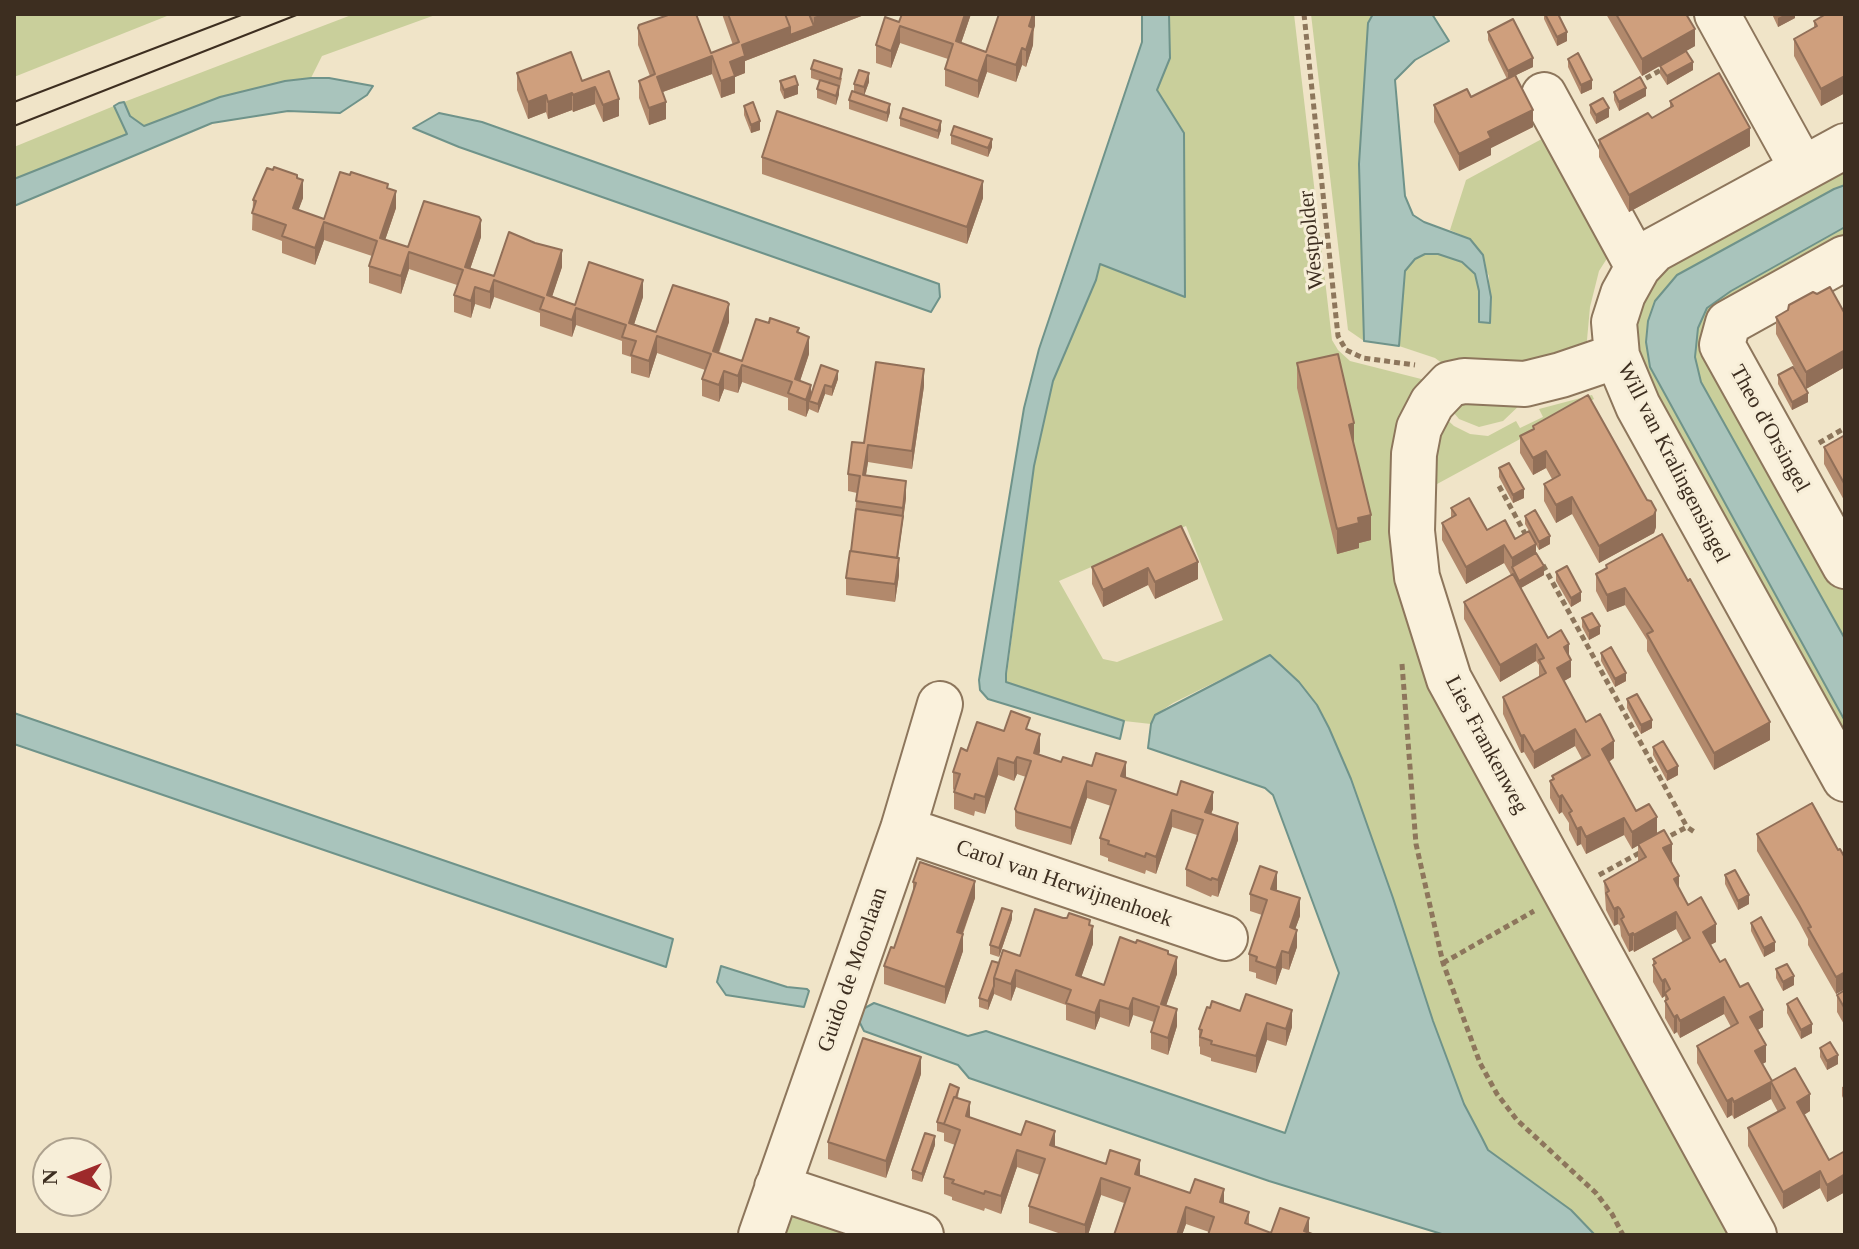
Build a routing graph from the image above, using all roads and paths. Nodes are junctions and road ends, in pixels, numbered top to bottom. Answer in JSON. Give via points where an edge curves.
{"nodes":[{"id":1,"x":1304,"y":14,"type":"edge"},
{"id":2,"x":1717,"y":14,"type":"edge"},
{"id":3,"x":1672,"y":64,"type":"edge"},
{"id":4,"x":1631,"y":87,"type":"edge"},
{"id":5,"x":1544,"y":95,"type":"dead end"},
{"id":6,"x":1845,"y":146,"type":"edge"},
{"id":7,"x":1802,"y":168,"type":"junction"},
{"id":8,"x":1845,"y":258,"type":"edge"},
{"id":9,"x":1638,"y":267,"type":"junction"},
{"id":10,"x":1617,"y":356,"type":"junction"},
{"id":11,"x":1450,"y":384,"type":"junction"},
{"id":12,"x":1499,"y":486,"type":"dead end"},
{"id":13,"x":1529,"y":541,"type":"edge"},
{"id":14,"x":1536,"y":554,"type":"edge"},
{"id":15,"x":1845,"y":566,"type":"edge"},
{"id":16,"x":1401,"y":655,"type":"dead end"},
{"id":17,"x":940,"y":704,"type":"dead end"},
{"id":18,"x":1845,"y":779,"type":"edge"},
{"id":19,"x":1687,"y":827,"type":"junction"},
{"id":20,"x":903,"y":829,"type":"junction"},
{"id":21,"x":1696,"y":833,"type":"dead end"},
{"id":22,"x":1660,"y":842,"type":"edge"},
{"id":23,"x":1646,"y":849,"type":"edge"},
{"id":24,"x":1550,"y":902,"type":"junction"},
{"id":25,"x":1225,"y":938,"type":"dead end"},
{"id":26,"x":1443,"y":963,"type":"junction"},
{"id":27,"x":777,"y":1187,"type":"junction"},
{"id":28,"x":761,"y":1235,"type":"edge"},
{"id":29,"x":921,"y":1235,"type":"edge"},
{"id":30,"x":1623,"y":1235,"type":"edge"},
{"id":31,"x":1754,"y":1235,"type":"edge"}],
"edges":[{"from":1,"to":11,"type":"path","name":"Westpolder","via":[[1338,336],[1346,350],[1363,358],[1411,364]]},
{"from":2,"to":7,"type":"street"},
{"from":3,"to":4,"type":"path"},
{"from":5,"to":9,"type":"street"},
{"from":6,"to":7,"type":"street","name":"Will van Kralingensingel"},
{"from":7,"to":9,"type":"street","name":"Will van Kralingensingel","via":[[1654,250]]},
{"from":8,"to":15,"type":"street","name":"Theo d'Orsingel","via":[[1728,323],[1722,345]]},
{"from":9,"to":10,"type":"street","name":"Will van Kralingensingel","via":[[1614,322]]},
{"from":10,"to":11,"type":"street","via":[[1525,384]]},
{"from":10,"to":18,"type":"street","name":"Will van Kralingensingel","via":[[1638,406]]},
{"from":11,"to":24,"type":"street","name":"Lies Frankenweg","via":[[1419,428],[1414,454],[1417,577],[1449,679]]},
{"from":12,"to":13,"type":"path"},
{"from":14,"to":19,"type":"path"},
{"from":16,"to":26,"type":"path","via":[[1416,844]]},
{"from":17,"to":20,"type":"street","name":"Guido de Moorlaan"},
{"from":19,"to":21,"type":"path"},
{"from":19,"to":22,"type":"path"},
{"from":20,"to":25,"type":"street","name":"Carol van Herwijnenhoek"},
{"from":20,"to":27,"type":"street","name":"Guido de Moorlaan"},
{"from":23,"to":24,"type":"path"},
{"from":24,"to":26,"type":"path"},
{"from":24,"to":31,"type":"street","name":"Lies Frankenweg"},
{"from":26,"to":30,"type":"path","via":[[1497,1094],[1517,1120],[1596,1193]]},
{"from":27,"to":28,"type":"street","name":"Guido de Moorlaan"},
{"from":27,"to":29,"type":"street"}]}
